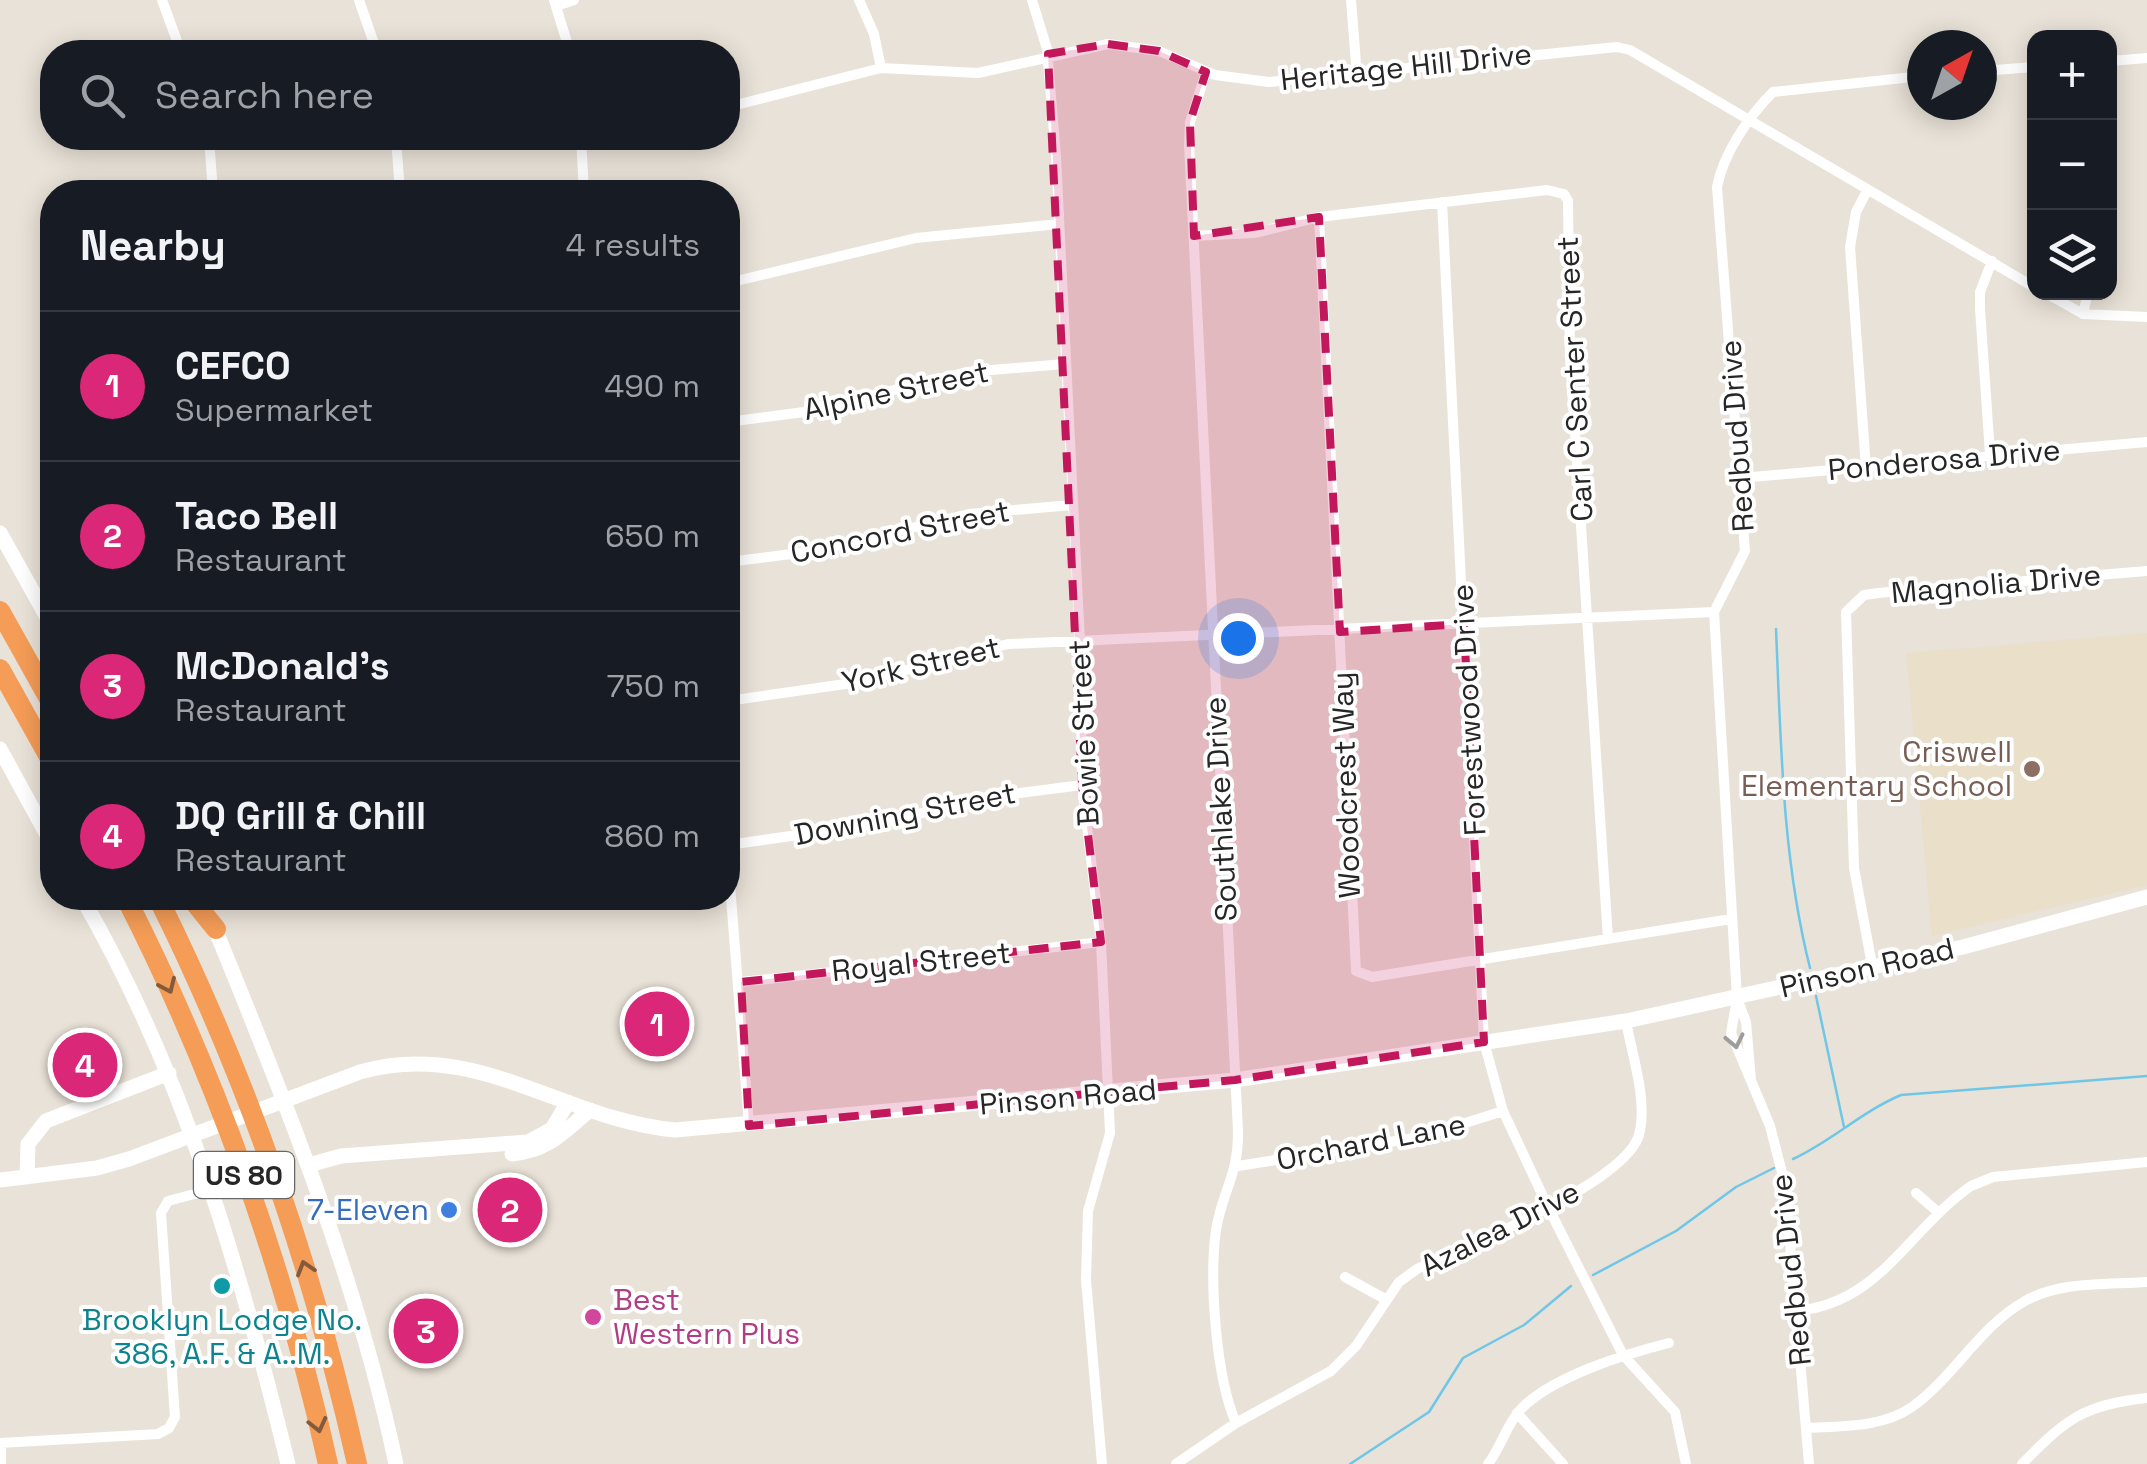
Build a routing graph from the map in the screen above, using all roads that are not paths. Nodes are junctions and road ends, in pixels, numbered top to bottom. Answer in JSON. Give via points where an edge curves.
{"nodes":[{"id":1,"x":162,"y":0,"type":"edge"},
{"id":2,"x":360,"y":0,"type":"edge"},
{"id":3,"x":574,"y":0,"type":"edge"},
{"id":4,"x":859,"y":0,"type":"edge"},
{"id":5,"x":1032,"y":0,"type":"edge"},
{"id":6,"x":1351,"y":0,"type":"edge"},
{"id":7,"x":554,"y":3,"type":"edge"},
{"id":8,"x":177,"y":40,"type":"edge"},
{"id":9,"x":374,"y":40,"type":"edge"},
{"id":10,"x":566,"y":40,"type":"edge"},
{"id":11,"x":1048,"y":54,"type":"junction"},
{"id":12,"x":2147,"y":58,"type":"edge"},
{"id":13,"x":2117,"y":60,"type":"edge"},
{"id":14,"x":2027,"y":67,"type":"edge"},
{"id":15,"x":881,"y":68,"type":"junction"},
{"id":16,"x":1997,"y":70,"type":"edge"},
{"id":17,"x":1206,"y":72,"type":"junction"},
{"id":18,"x":1357,"y":76,"type":"junction"},
{"id":19,"x":1907,"y":77,"type":"edge"},
{"id":20,"x":740,"y":104,"type":"edge"},
{"id":21,"x":1750,"y":120,"type":"junction"},
{"id":22,"x":209,"y":150,"type":"edge"},
{"id":23,"x":397,"y":150,"type":"edge"},
{"id":24,"x":582,"y":150,"type":"edge"},
{"id":25,"x":213,"y":180,"type":"edge"},
{"id":26,"x":399,"y":180,"type":"edge"},
{"id":27,"x":583,"y":180,"type":"edge"},
{"id":28,"x":1867,"y":191,"type":"junction"},
{"id":29,"x":1442,"y":202,"type":"junction"},
{"id":30,"x":1319,"y":217,"type":"junction"},
{"id":31,"x":1059,"y":224,"type":"junction"},
{"id":32,"x":1194,"y":236,"type":"junction"},
{"id":33,"x":1992,"y":261,"type":"junction"},
{"id":34,"x":740,"y":279,"type":"edge"},
{"id":35,"x":2027,"y":283,"type":"edge"},
{"id":36,"x":2058,"y":300,"type":"edge"},
{"id":37,"x":2086,"y":300,"type":"edge"},
{"id":38,"x":2083,"y":314,"type":"junction"},
{"id":39,"x":2147,"y":317,"type":"edge"},
{"id":40,"x":1066,"y":364,"type":"junction"},
{"id":41,"x":740,"y":420,"type":"edge"},
{"id":42,"x":2147,"y":442,"type":"edge"},
{"id":43,"x":1990,"y":454,"type":"junction"},
{"id":44,"x":1866,"y":468,"type":"junction"},
{"id":45,"x":1742,"y":478,"type":"junction"},
{"id":46,"x":1072,"y":505,"type":"junction"},
{"id":47,"x":0,"y":534,"type":"edge"},
{"id":48,"x":740,"y":560,"type":"edge"},
{"id":49,"x":2147,"y":571,"type":"edge"},
{"id":50,"x":40,"y":605,"type":"edge"},
{"id":51,"x":0,"y":611,"type":"edge"},
{"id":52,"x":1714,"y":612,"type":"junction"},
{"id":53,"x":1588,"y":619,"type":"junction"},
{"id":54,"x":1464,"y":624,"type":"junction"},
{"id":55,"x":1340,"y":632,"type":"junction"},
{"id":56,"x":1213,"y":636,"type":"junction"},
{"id":57,"x":1080,"y":642,"type":"junction"},
{"id":58,"x":0,"y":669,"type":"edge"},
{"id":59,"x":0,"y":678,"type":"edge"},
{"id":60,"x":40,"y":683,"type":"edge"},
{"id":61,"x":740,"y":699,"type":"edge"},
{"id":62,"x":32,"y":726,"type":"junction"},
{"id":63,"x":40,"y":740,"type":"edge"},
{"id":64,"x":0,"y":749,"type":"edge"},
{"id":65,"x":1082,"y":786,"type":"junction"},
{"id":66,"x":40,"y":822,"type":"edge"},
{"id":67,"x":740,"y":843,"type":"edge"},
{"id":68,"x":2147,"y":897,"type":"edge"},
{"id":69,"x":88,"y":910,"type":"edge"},
{"id":70,"x":132,"y":910,"type":"edge"},
{"id":71,"x":163,"y":910,"type":"edge"},
{"id":72,"x":200,"y":910,"type":"edge"},
{"id":73,"x":207,"y":910,"type":"edge"},
{"id":74,"x":733,"y":910,"type":"edge"},
{"id":75,"x":1731,"y":919,"type":"junction"},
{"id":76,"x":216,"y":930,"type":"junction"},
{"id":77,"x":1608,"y":939,"type":"junction"},
{"id":78,"x":1102,"y":942,"type":"junction"},
{"id":79,"x":1481,"y":962,"type":"junction"},
{"id":80,"x":1872,"y":964,"type":"junction"},
{"id":81,"x":741,"y":982,"type":"junction"},
{"id":82,"x":1737,"y":998,"type":"junction"},
{"id":83,"x":1626,"y":1021,"type":"junction"},
{"id":84,"x":1484,"y":1042,"type":"junction"},
{"id":85,"x":168,"y":1073,"type":"junction"},
{"id":86,"x":1235,"y":1080,"type":"junction"},
{"id":87,"x":1107,"y":1094,"type":"junction"},
{"id":88,"x":568,"y":1102,"type":"junction"},
{"id":89,"x":590,"y":1110,"type":"junction"},
{"id":90,"x":1503,"y":1111,"type":"junction"},
{"id":91,"x":750,"y":1126,"type":"junction"},
{"id":92,"x":459,"y":1148,"type":"junction"},
{"id":93,"x":2147,"y":1162,"type":"edge"},
{"id":94,"x":309,"y":1165,"type":"junction"},
{"id":95,"x":1238,"y":1166,"type":"junction"},
{"id":96,"x":27,"y":1177,"type":"junction"},
{"id":97,"x":0,"y":1180,"type":"edge"},
{"id":98,"x":213,"y":1188,"type":"junction"},
{"id":99,"x":1916,"y":1192,"type":"dead end"},
{"id":100,"x":1548,"y":1206,"type":"junction"},
{"id":101,"x":1939,"y":1212,"type":"junction"},
{"id":102,"x":1345,"y":1276,"type":"dead end"},
{"id":103,"x":2147,"y":1282,"type":"edge"},
{"id":104,"x":1385,"y":1299,"type":"junction"},
{"id":105,"x":1797,"y":1312,"type":"junction"},
{"id":106,"x":1669,"y":1343,"type":"dead end"},
{"id":107,"x":1622,"y":1354,"type":"junction"},
{"id":108,"x":2147,"y":1398,"type":"edge"},
{"id":109,"x":1517,"y":1413,"type":"junction"},
{"id":110,"x":1236,"y":1423,"type":"junction"},
{"id":111,"x":1806,"y":1428,"type":"junction"},
{"id":112,"x":0,"y":1443,"type":"edge"},
{"id":113,"x":1,"y":1464,"type":"edge"},
{"id":114,"x":288,"y":1464,"type":"edge"},
{"id":115,"x":328,"y":1464,"type":"edge"},
{"id":116,"x":357,"y":1464,"type":"edge"},
{"id":117,"x":396,"y":1464,"type":"edge"},
{"id":118,"x":1102,"y":1464,"type":"edge"},
{"id":119,"x":1176,"y":1464,"type":"edge"},
{"id":120,"x":1488,"y":1464,"type":"edge"},
{"id":121,"x":1563,"y":1464,"type":"edge"},
{"id":122,"x":1686,"y":1464,"type":"edge"},
{"id":123,"x":1809,"y":1464,"type":"edge"},
{"id":124,"x":2022,"y":1464,"type":"edge"}],
"edges":[{"from":1,"to":8,"type":"street"},
{"from":2,"to":9,"type":"street"},
{"from":3,"to":7,"type":"street"},
{"from":4,"to":15,"type":"street"},
{"from":5,"to":11,"type":"street","name":"Bowie Street"},
{"from":6,"to":18,"type":"street"},
{"from":7,"to":10,"type":"street"},
{"from":11,"to":15,"type":"street","name":"Heritage Hill Drive","via":[[978,73]]},
{"from":11,"to":17,"type":"street","name":"Heritage Hill Drive","via":[[1135,46]]},
{"from":11,"to":31,"type":"street","name":"Bowie Street"},
{"from":12,"to":13,"type":"street"},
{"from":14,"to":16,"type":"street"},
{"from":15,"to":20,"type":"street","name":"Heritage Hill Drive"},
{"from":17,"to":18,"type":"street","name":"Heritage Hill Drive","via":[[1269,82]]},
{"from":17,"to":32,"type":"street","name":"Southlake Drive","via":[[1190,122]]},
{"from":18,"to":21,"type":"street","name":"Heritage Hill Drive","via":[[1617,47]]},
{"from":19,"to":21,"type":"street","name":"Redbud Drive","via":[[1783,88]]},
{"from":21,"to":28,"type":"street","name":"Heritage Hill Drive"},
{"from":21,"to":45,"type":"street","name":"Redbud Drive","via":[[1720,171],[1718,188]]},
{"from":22,"to":25,"type":"street"},
{"from":23,"to":26,"type":"street"},
{"from":24,"to":27,"type":"street"},
{"from":28,"to":33,"type":"street","name":"Heritage Hill Drive"},
{"from":28,"to":44,"type":"street","via":[[1850,247]]},
{"from":29,"to":30,"type":"street","name":"Carl C Senter Street"},
{"from":29,"to":53,"type":"street","name":"Carl C Senter Street","via":[[1547,190],[1568,200],[1570,357]]},
{"from":29,"to":54,"type":"street","name":"Forestwood Drive"},
{"from":30,"to":32,"type":"street","name":"Carl C Senter Street","via":[[1255,233]]},
{"from":30,"to":55,"type":"street","name":"Woodcrest Way"},
{"from":31,"to":34,"type":"street","via":[[916,238]]},
{"from":31,"to":40,"type":"street","name":"Bowie Street"},
{"from":32,"to":56,"type":"street","name":"Southlake Drive"},
{"from":33,"to":35,"type":"street","name":"Heritage Hill Drive"},
{"from":33,"to":43,"type":"street","via":[[1980,292]]},
{"from":36,"to":38,"type":"street"},
{"from":37,"to":38,"type":"street"},
{"from":38,"to":39,"type":"street"},
{"from":40,"to":41,"type":"street","name":"Alpine Street","via":[[967,372],[804,412]]},
{"from":40,"to":46,"type":"street","name":"Bowie Street"},
{"from":42,"to":43,"type":"street","name":"Ponderosa Drive"},
{"from":43,"to":44,"type":"street","name":"Ponderosa Drive"},
{"from":44,"to":45,"type":"street","name":"Ponderosa Drive"},
{"from":45,"to":52,"type":"street","name":"Redbud Drive","via":[[1745,551]]},
{"from":46,"to":48,"type":"street","name":"Concord Street","via":[[969,514],[815,551]]},
{"from":46,"to":57,"type":"street","name":"Bowie Street"},
{"from":47,"to":50,"type":"main road"},
{"from":49,"to":80,"type":"street","name":"Magnolia Drive","via":[[1878,593],[1864,595],[1846,612],[1854,868]]},
{"from":51,"to":60,"type":"highway"},
{"from":52,"to":53,"type":"street","name":"York Street"},
{"from":52,"to":75,"type":"street","name":"Redbud Drive"},
{"from":53,"to":54,"type":"street","name":"York Street"},
{"from":53,"to":77,"type":"street","name":"Carl C Senter Street"},
{"from":54,"to":55,"type":"street","name":"York Street"},
{"from":54,"to":79,"type":"street","name":"Forestwood Drive"},
{"from":55,"to":56,"type":"street","name":"York Street"},
{"from":55,"to":79,"type":"street","name":"Woodcrest Way","via":[[1356,971],[1372,976]]},
{"from":56,"to":57,"type":"street","name":"York Street"},
{"from":56,"to":86,"type":"street","name":"Southlake Drive"},
{"from":57,"to":61,"type":"street","name":"York Street","via":[[987,647],[860,682]]},
{"from":57,"to":65,"type":"street","name":"Bowie Street"},
{"from":58,"to":62,"type":"highway"},
{"from":59,"to":62,"type":"highway"},
{"from":62,"to":63,"type":"highway"},
{"from":64,"to":66,"type":"main road"},
{"from":65,"to":67,"type":"street","name":"Downing Street"},
{"from":65,"to":78,"type":"street","name":"Bowie Street"},
{"from":68,"to":80,"type":"main road","name":"Pinson Road"},
{"from":69,"to":85,"type":"main road"},
{"from":70,"to":115,"type":"highway","number":"US 80","one_way":true,"via":[[236,1151]]},
{"from":116,"to":71,"type":"highway","number":"US 80","one_way":true,"via":[[269,1158]]},
{"from":72,"to":76,"type":"highway"},
{"from":73,"to":76,"type":"main road"},
{"from":74,"to":81,"type":"street"},
{"from":75,"to":77,"type":"street","name":"Woodcrest Way"},
{"from":75,"to":82,"type":"street","name":"Redbud Drive"},
{"from":76,"to":94,"type":"main road"},
{"from":77,"to":79,"type":"street","name":"Woodcrest Way"},
{"from":78,"to":81,"type":"street","name":"Royal Street"},
{"from":78,"to":87,"type":"street","name":"Bowie Street"},
{"from":79,"to":84,"type":"street","name":"Forestwood Drive"},
{"from":80,"to":82,"type":"main road","name":"Pinson Road"},
{"from":81,"to":91,"type":"street"},
{"from":82,"to":83,"type":"main road","name":"Pinson Road"},
{"from":82,"to":105,"type":"street","name":"Redbud Drive","via":[[1752,1080],[1780,1157]]},
{"from":83,"to":84,"type":"main road","name":"Pinson Road"},
{"from":83,"to":100,"type":"street","name":"Azalea Drive","via":[[1641,1104],[1639,1134],[1614,1170]]},
{"from":84,"to":86,"type":"main road","name":"Pinson Road"},
{"from":84,"to":90,"type":"street","name":"Forestwood Drive"},
{"from":85,"to":96,"type":"main road","via":[[46,1121],[28,1144]]},
{"from":85,"to":98,"type":"main road"},
{"from":86,"to":87,"type":"main road","name":"Pinson Road"},
{"from":86,"to":95,"type":"street","name":"Southlake Drive"},
{"from":87,"to":91,"type":"main road","name":"Pinson Road"},
{"from":87,"to":118,"type":"street","name":"Bowie Street","via":[[1110,1133],[1092,1188],[1086,1251]]},
{"from":88,"to":89,"type":"main road","name":"Pinson Road"},
{"from":88,"to":92,"type":"main road","via":[[552,1129],[535,1140]]},
{"from":88,"to":96,"type":"main road","name":"Pinson Road","via":[[442,1062],[381,1066],[129,1159]]},
{"from":89,"to":91,"type":"main road","name":"Pinson Road","via":[[663,1128]]},
{"from":89,"to":92,"type":"main road","via":[[559,1141],[538,1151],[492,1155]]},
{"from":90,"to":95,"type":"street","name":"Orchard Lane","via":[[1421,1137]]},
{"from":90,"to":100,"type":"street","name":"Forestwood Drive"},
{"from":92,"to":94,"type":"main road","via":[[341,1156]]},
{"from":93,"to":101,"type":"street","via":[[1992,1177]]},
{"from":94,"to":117,"type":"main road","via":[[359,1312]]},
{"from":95,"to":110,"type":"street","name":"Southlake Drive","via":[[1216,1231],[1215,1260],[1221,1379]]},
{"from":96,"to":97,"type":"main road","name":"Pinson Road"},
{"from":98,"to":112,"type":"street","via":[[168,1201],[161,1213],[175,1417],[169,1428],[158,1434]]},
{"from":98,"to":114,"type":"main road"},
{"from":99,"to":101,"type":"street"},
{"from":100,"to":104,"type":"street","name":"Azalea Drive","via":[[1417,1269]]},
{"from":100,"to":107,"type":"street","name":"Forestwood Drive"},
{"from":101,"to":105,"type":"street","via":[[1852,1297]]},
{"from":102,"to":104,"type":"street"},
{"from":103,"to":111,"type":"street","via":[[2072,1288],[2027,1300],[1911,1408],[1873,1422]]},
{"from":104,"to":110,"type":"street","name":"Azalea Drive","via":[[1344,1360]]},
{"from":105,"to":111,"type":"street","name":"Redbud Drive"},
{"from":106,"to":107,"type":"street"},
{"from":107,"to":109,"type":"street","via":[[1535,1397]]},
{"from":107,"to":122,"type":"street","name":"Forestwood Drive","via":[[1675,1412]]},
{"from":108,"to":124,"type":"street","via":[[2101,1404],[2066,1420]]},
{"from":109,"to":120,"type":"street"},
{"from":109,"to":121,"type":"street"},
{"from":110,"to":119,"type":"street","name":"Azalea Drive"},
{"from":111,"to":123,"type":"street","name":"Redbud Drive"},
{"from":112,"to":113,"type":"street"}]}
